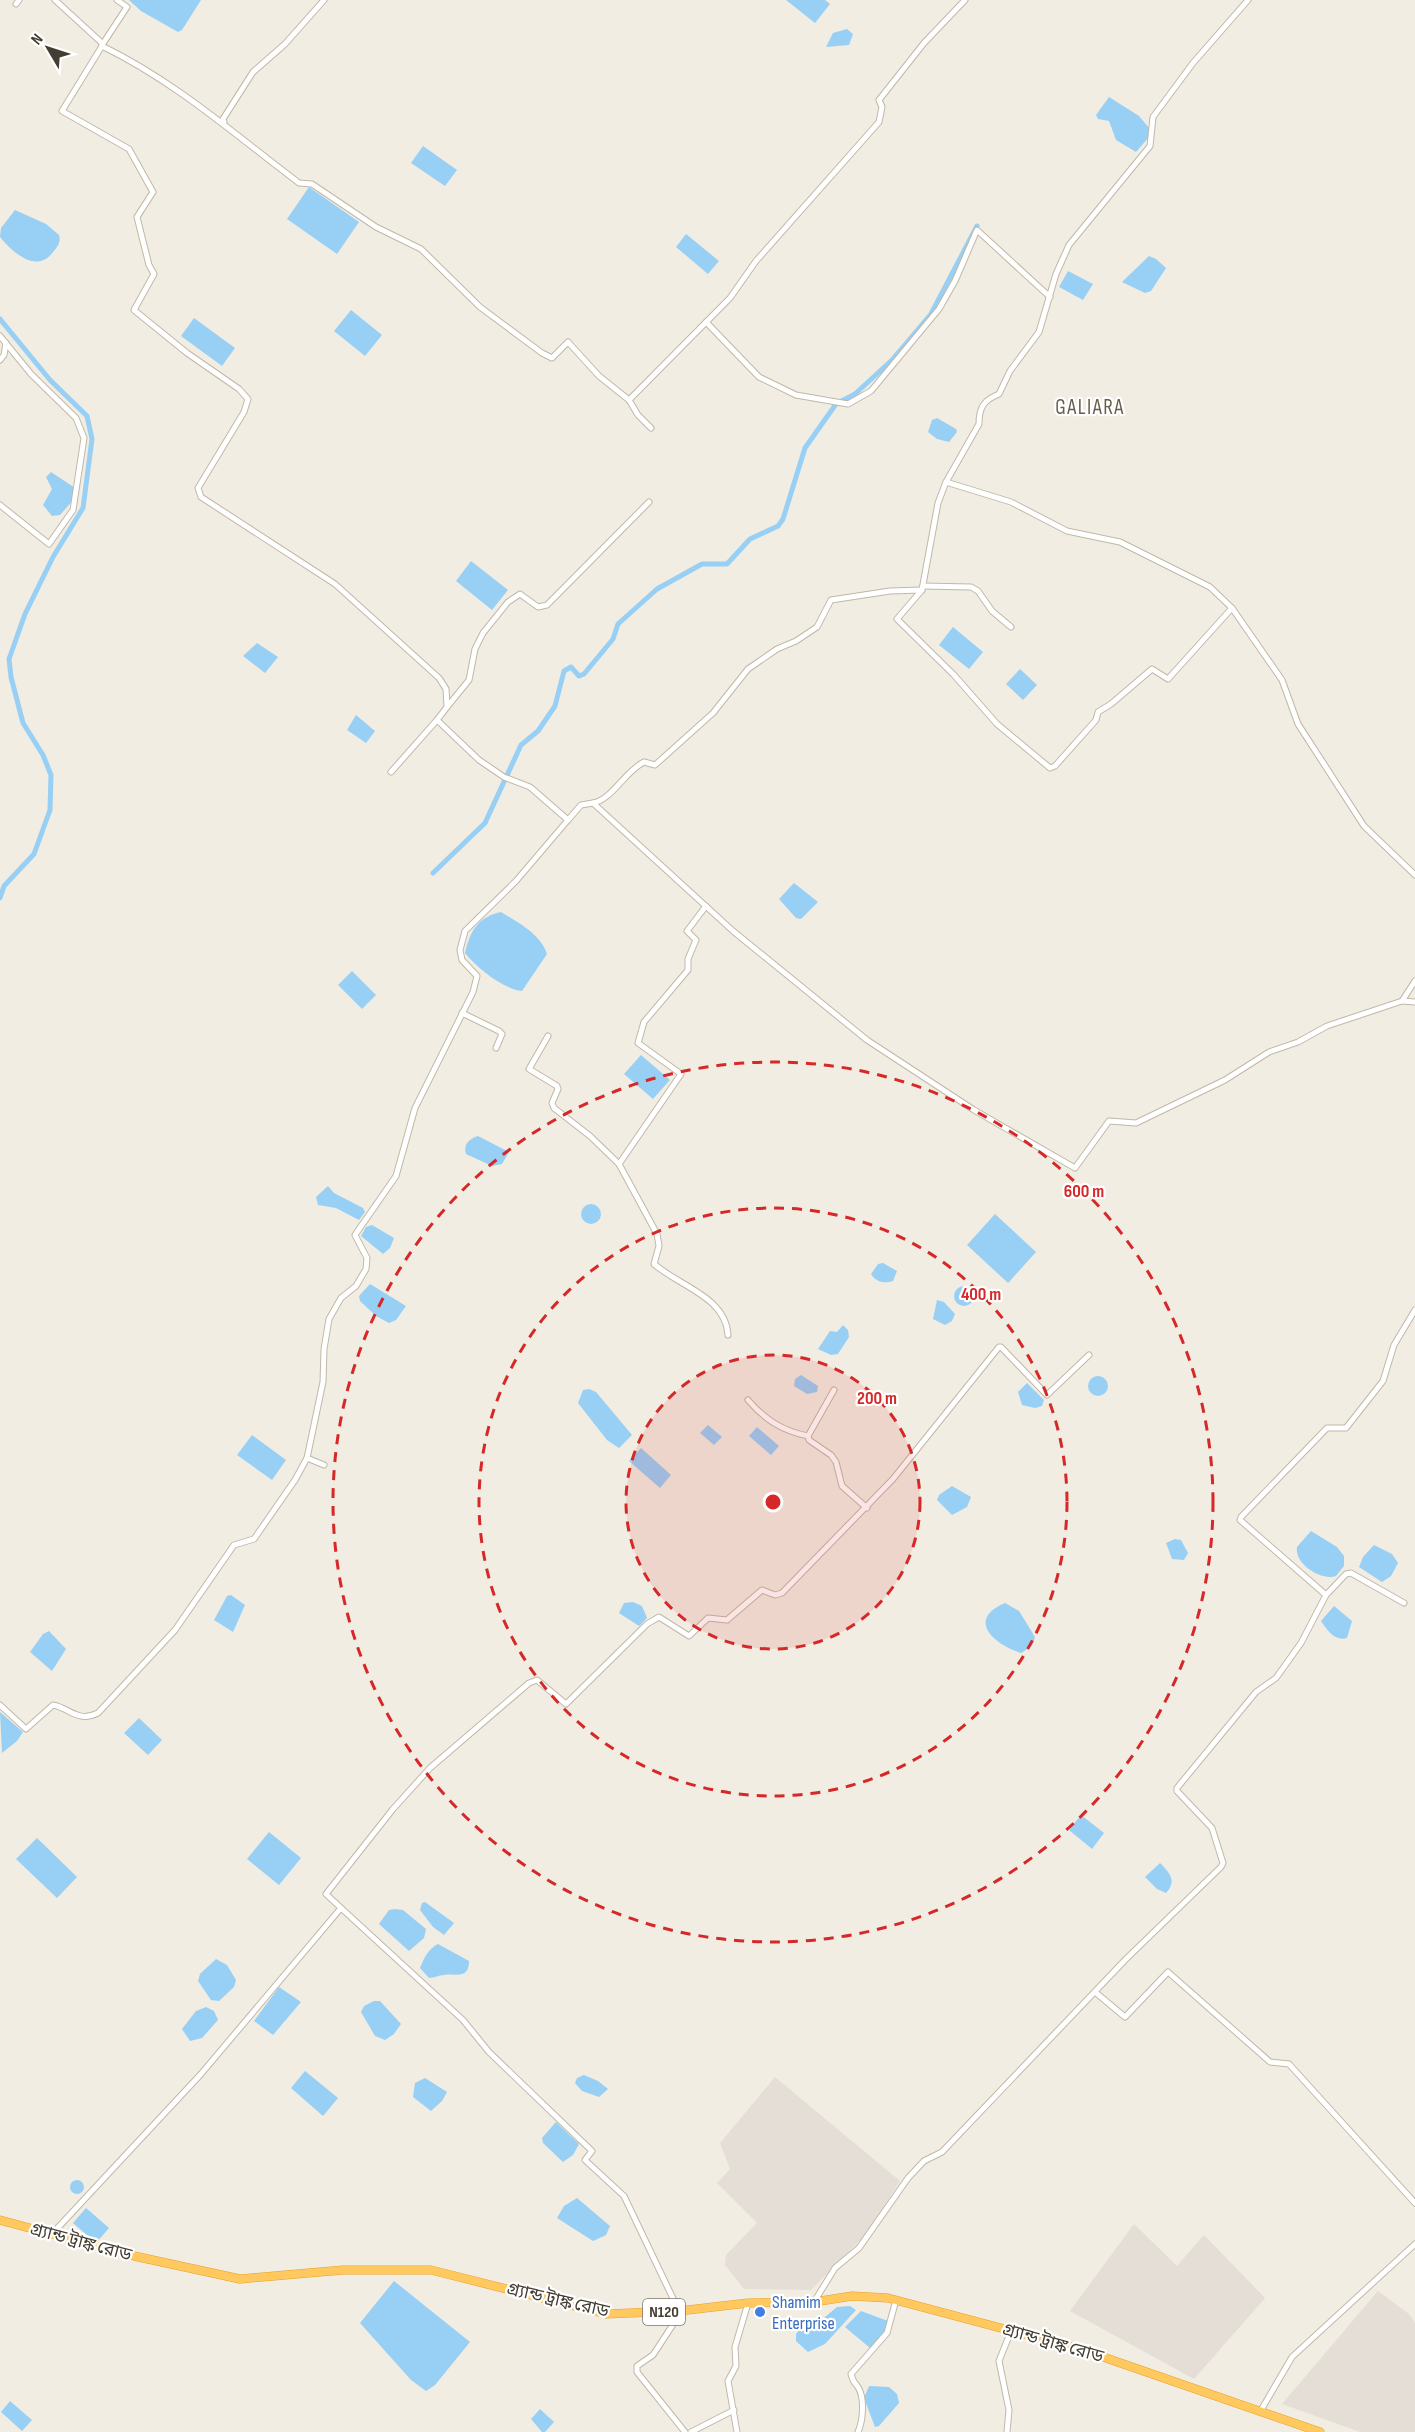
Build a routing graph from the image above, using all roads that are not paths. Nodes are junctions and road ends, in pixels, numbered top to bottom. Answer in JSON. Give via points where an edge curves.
{"nodes":[{"id":1,"x":55,"y":0,"type":"edge"},
{"id":2,"x":117,"y":0,"type":"edge"},
{"id":3,"x":324,"y":0,"type":"edge"},
{"id":4,"x":965,"y":0,"type":"edge"},
{"id":5,"x":1248,"y":0,"type":"edge"},
{"id":6,"x":102,"y":45,"type":"junction"},
{"id":7,"x":225,"y":123,"type":"junction"},
{"id":8,"x":1050,"y":297,"type":"junction"},
{"id":9,"x":706,"y":322,"type":"junction"},
{"id":10,"x":0,"y":336,"type":"edge"},
{"id":11,"x":6,"y":343,"type":"junction"},
{"id":12,"x":0,"y":360,"type":"edge"},
{"id":13,"x":629,"y":400,"type":"junction"},
{"id":14,"x":651,"y":428,"type":"dead end"},
{"id":15,"x":946,"y":482,"type":"junction"},
{"id":16,"x":649,"y":502,"type":"dead end"},
{"id":17,"x":0,"y":505,"type":"edge"},
{"id":18,"x":922,"y":588,"type":"junction"},
{"id":19,"x":1232,"y":608,"type":"junction"},
{"id":20,"x":1011,"y":627,"type":"dead end"},
{"id":21,"x":447,"y":707,"type":"junction"},
{"id":22,"x":437,"y":720,"type":"junction"},
{"id":23,"x":391,"y":772,"type":"dead end"},
{"id":24,"x":593,"y":803,"type":"junction"},
{"id":25,"x":568,"y":819,"type":"junction"},
{"id":26,"x":1415,"y":875,"type":"edge"},
{"id":27,"x":706,"y":906,"type":"junction"},
{"id":28,"x":1415,"y":981,"type":"edge"},
{"id":29,"x":1402,"y":1000,"type":"junction"},
{"id":30,"x":1415,"y":1002,"type":"edge"},
{"id":31,"x":462,"y":1013,"type":"junction"},
{"id":32,"x":548,"y":1036,"type":"dead end"},
{"id":33,"x":496,"y":1048,"type":"dead end"},
{"id":34,"x":619,"y":1164,"type":"junction"},
{"id":35,"x":1415,"y":1310,"type":"edge"},
{"id":36,"x":728,"y":1335,"type":"dead end"},
{"id":37,"x":1089,"y":1355,"type":"dead end"},
{"id":38,"x":834,"y":1390,"type":"dead end"},
{"id":39,"x":748,"y":1400,"type":"dead end"},
{"id":40,"x":808,"y":1436,"type":"junction"},
{"id":41,"x":307,"y":1458,"type":"junction"},
{"id":42,"x":324,"y":1465,"type":"dead end"},
{"id":43,"x":867,"y":1508,"type":"junction"},
{"id":44,"x":1326,"y":1595,"type":"junction"},
{"id":45,"x":1404,"y":1603,"type":"dead end"},
{"id":46,"x":0,"y":1705,"type":"edge"},
{"id":47,"x":341,"y":1908,"type":"junction"},
{"id":48,"x":1095,"y":1992,"type":"junction"},
{"id":49,"x":1415,"y":2203,"type":"edge"},
{"id":50,"x":0,"y":2220,"type":"edge"},
{"id":51,"x":52,"y":2234,"type":"junction"},
{"id":52,"x":1415,"y":2244,"type":"edge"},
{"id":53,"x":896,"y":2300,"type":"junction"},
{"id":54,"x":814,"y":2301,"type":"junction"},
{"id":55,"x":748,"y":2303,"type":"junction"},
{"id":56,"x":679,"y":2311,"type":"junction"},
{"id":57,"x":1011,"y":2331,"type":"junction"},
{"id":58,"x":734,"y":2410,"type":"junction"},
{"id":59,"x":1260,"y":2412,"type":"junction"},
{"id":60,"x":685,"y":2432,"type":"edge"},
{"id":61,"x":691,"y":2432,"type":"edge"},
{"id":62,"x":737,"y":2432,"type":"edge"},
{"id":63,"x":858,"y":2432,"type":"edge"},
{"id":64,"x":1007,"y":2432,"type":"edge"},
{"id":65,"x":1320,"y":2432,"type":"edge"}],
"edges":[{"from":1,"to":6,"type":"street"},
{"from":2,"to":6,"type":"street","via":[[127,7]]},
{"from":3,"to":7,"type":"street","via":[[285,44],[253,72],[223,118]]},
{"from":4,"to":9,"type":"street","via":[[924,43],[879,100],[879,122]]},
{"from":5,"to":8,"type":"street","via":[[1153,117],[1150,146],[1069,245]]},
{"from":6,"to":7,"type":"street","via":[[157,76]]},
{"from":6,"to":21,"type":"street","via":[[62,111],[129,148],[153,192],[137,217],[154,274],[134,309],[248,399],[198,488],[201,497],[335,584],[439,678],[446,689]]},
{"from":7,"to":13,"type":"street","via":[[299,183],[312,184],[376,228],[421,249],[480,307],[542,353],[552,358],[568,342],[599,376]]},
{"from":8,"to":9,"type":"street","via":[[977,230],[939,309],[871,391],[848,404],[796,395],[759,376]]},
{"from":8,"to":15,"type":"street","via":[[1039,332],[1010,371],[999,394],[987,399],[979,412],[979,423]]},
{"from":9,"to":13,"type":"street"},
{"from":10,"to":11,"type":"street"},
{"from":11,"to":12,"type":"street"},
{"from":11,"to":17,"type":"street","via":[[76,418],[84,438],[73,510],[49,544]]},
{"from":13,"to":14,"type":"street"},
{"from":15,"to":18,"type":"street","via":[[938,503]]},
{"from":15,"to":19,"type":"street","via":[[1011,502],[1067,531],[1120,542],[1210,586]]},
{"from":16,"to":21,"type":"street","via":[[547,606],[538,607],[520,594],[508,602],[483,633],[475,649],[469,680]]},
{"from":18,"to":19,"type":"street","via":[[897,619],[983,710],[1050,768],[1096,720],[1098,712],[1150,670],[1168,679]]},
{"from":18,"to":20,"type":"street","via":[[971,587]]},
{"from":18,"to":24,"type":"street","via":[[831,600],[817,627],[748,669],[713,714],[655,765],[644,762],[634,768],[601,802]]},
{"from":19,"to":26,"type":"street","via":[[1282,680],[1298,723],[1364,826]]},
{"from":21,"to":22,"type":"street"},
{"from":22,"to":23,"type":"street"},
{"from":22,"to":25,"type":"street","via":[[479,760],[508,779],[530,787]]},
{"from":24,"to":25,"type":"street","via":[[581,805]]},
{"from":24,"to":27,"type":"street"},
{"from":25,"to":31,"type":"street","via":[[516,880],[465,931],[460,950],[462,960],[477,976]]},
{"from":27,"to":29,"type":"street","via":[[867,1040],[974,1110],[1074,1168],[1109,1121],[1136,1124],[1225,1080],[1269,1052],[1327,1026]]},
{"from":27,"to":34,"type":"street","via":[[687,931],[696,940],[688,970],[644,1022],[638,1043],[681,1074]]},
{"from":28,"to":29,"type":"street"},
{"from":29,"to":30,"type":"street"},
{"from":31,"to":33,"type":"street","via":[[502,1034]]},
{"from":31,"to":41,"type":"street","via":[[415,1108],[396,1176],[355,1235],[367,1258],[366,1269],[329,1319],[324,1382]]},
{"from":32,"to":34,"type":"street","via":[[529,1070],[557,1086],[554,1108]]},
{"from":34,"to":36,"type":"street","via":[[657,1234],[654,1264],[698,1292],[723,1316]]},
{"from":35,"to":44,"type":"street","via":[[1394,1345],[1383,1381],[1346,1428],[1327,1428],[1240,1517]]},
{"from":37,"to":43,"type":"street","via":[[1047,1395],[999,1347],[926,1441]]},
{"from":38,"to":40,"type":"street"},
{"from":39,"to":40,"type":"street","via":[[767,1420]]},
{"from":40,"to":43,"type":"street","via":[[836,1462],[842,1486]]},
{"from":41,"to":42,"type":"street"},
{"from":41,"to":46,"type":"street","via":[[254,1539],[234,1545],[175,1630],[98,1713],[73,1715],[53,1705],[26,1729]]},
{"from":43,"to":47,"type":"street","via":[[782,1593],[775,1595],[762,1590],[727,1620],[708,1618],[689,1636],[659,1617],[647,1624],[566,1704],[537,1680],[529,1683],[430,1768],[393,1809],[326,1894]]},
{"from":44,"to":45,"type":"street","via":[[1351,1573]]},
{"from":44,"to":48,"type":"street","via":[[1301,1643],[1276,1678],[1256,1692],[1177,1788],[1212,1828],[1223,1863]]},
{"from":47,"to":51,"type":"street","via":[[201,2074]]},
{"from":47,"to":56,"type":"street","via":[[463,2020],[489,2052],[592,2151],[585,2160],[624,2196]]},
{"from":48,"to":49,"type":"street","via":[[1125,2017],[1168,1972],[1270,2062],[1289,2064]]},
{"from":48,"to":54,"type":"street","via":[[942,2152],[908,2178],[859,2248],[835,2268]]},
{"from":50,"to":51,"type":"highway","name":"গ্র্যান্ড ট্রাঙ্ক রোড","number":"N120"},
{"from":51,"to":56,"type":"highway","name":"গ্র্যান্ড ট্রাঙ্ক রোড","number":"N120","via":[[240,2279],[343,2270],[431,2270],[606,2314]]},
{"from":52,"to":59,"type":"street","via":[[1292,2357]]},
{"from":53,"to":54,"type":"highway","name":"গ্র্যান্ড ট্রাঙ্ক রোড","number":"N120","via":[[852,2296]]},
{"from":53,"to":57,"type":"highway","name":"গ্র্যান্ড ট্রাঙ্ক রোড","number":"N120"},
{"from":53,"to":63,"type":"street","via":[[887,2333],[851,2374],[862,2405]]},
{"from":54,"to":55,"type":"highway","name":"গ্র্যান্ড ট্রাঙ্ক রোড","number":"N120"},
{"from":55,"to":56,"type":"highway","name":"গ্র্যান্ড ট্রাঙ্ক রোড","number":"N120"},
{"from":55,"to":58,"type":"street","via":[[735,2347],[736,2366],[728,2380]]},
{"from":56,"to":60,"type":"street","via":[[659,2346],[637,2366],[637,2372]]},
{"from":57,"to":59,"type":"highway","name":"গ্র্যান্ড ট্রাঙ্ক রোড","number":"N120","via":[[1080,2349]]},
{"from":57,"to":64,"type":"street","via":[[999,2361],[1009,2410]]},
{"from":58,"to":61,"type":"street"},
{"from":58,"to":62,"type":"street"},
{"from":59,"to":65,"type":"highway","name":"গ্র্যান্ড ট্রাঙ্ক রোড","number":"N120"}]}
